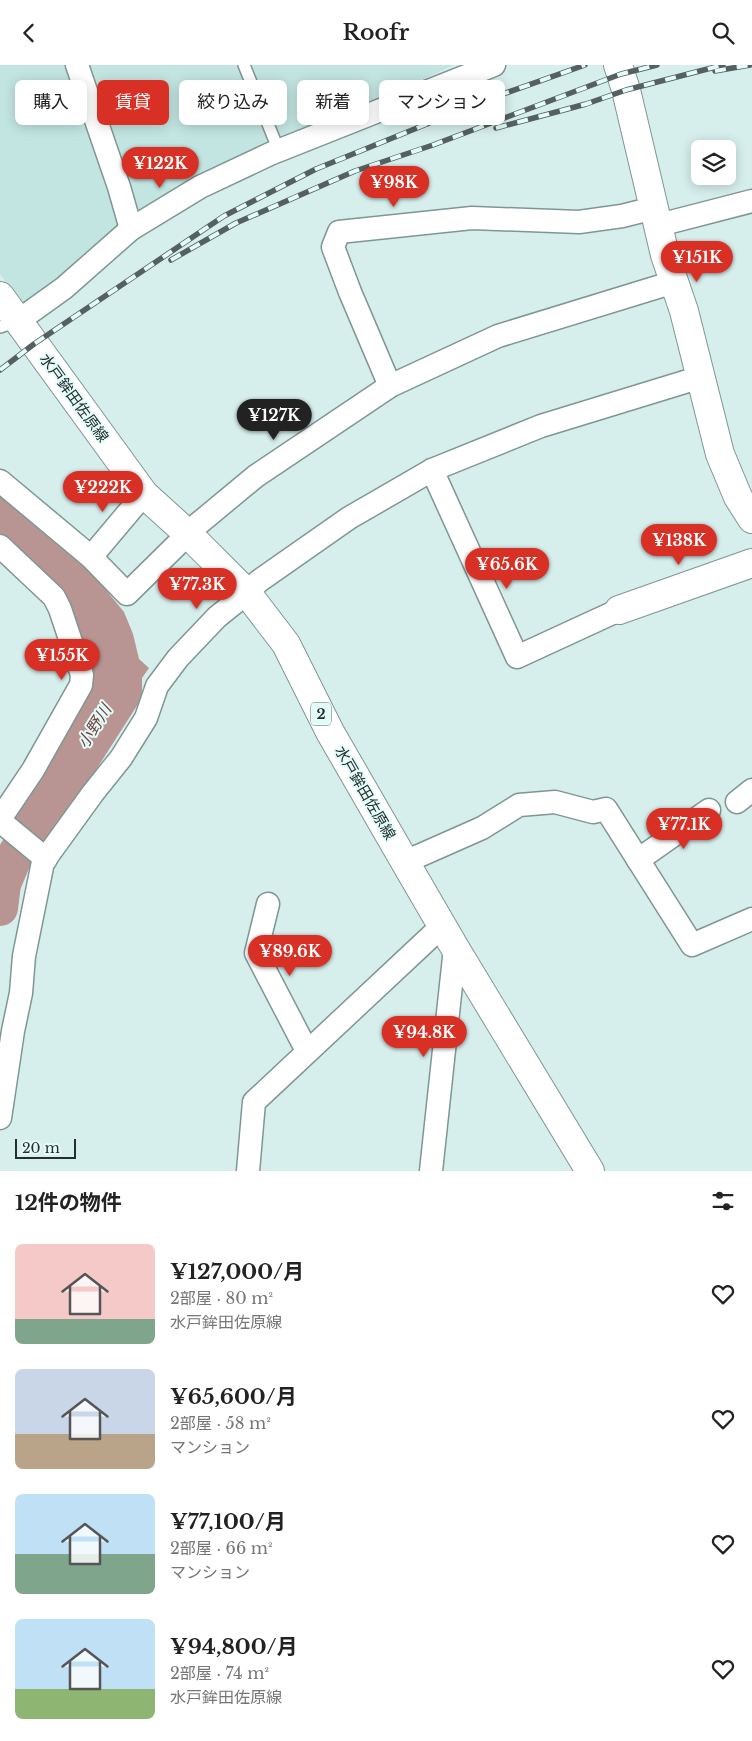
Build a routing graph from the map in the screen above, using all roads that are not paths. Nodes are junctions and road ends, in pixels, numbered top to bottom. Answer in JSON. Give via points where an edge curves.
{"nodes":[{"id":1,"x":77,"y":65,"type":"edge"},
{"id":2,"x":244,"y":65,"type":"edge"},
{"id":3,"x":494,"y":65,"type":"edge"},
{"id":4,"x":618,"y":65,"type":"edge"},
{"id":5,"x":279,"y":151,"type":"junction"},
{"id":6,"x":752,"y":201,"type":"edge"},
{"id":7,"x":656,"y":216,"type":"junction"},
{"id":8,"x":130,"y":229,"type":"junction"},
{"id":9,"x":674,"y":282,"type":"junction"},
{"id":10,"x":0,"y":296,"type":"edge"},
{"id":11,"x":9,"y":324,"type":"edge"},
{"id":12,"x":701,"y":377,"type":"junction"},
{"id":13,"x":390,"y":386,"type":"junction"},
{"id":14,"x":432,"y":470,"type":"junction"},
{"id":15,"x":0,"y":481,"type":"edge"},
{"id":16,"x":144,"y":493,"type":"junction"},
{"id":17,"x":752,"y":519,"type":"edge"},
{"id":18,"x":188,"y":533,"type":"junction"},
{"id":19,"x":0,"y":546,"type":"edge"},
{"id":20,"x":91,"y":557,"type":"junction"},
{"id":21,"x":752,"y":563,"type":"edge"},
{"id":22,"x":248,"y":593,"type":"junction"},
{"id":23,"x":619,"y":611,"type":"joint"},
{"id":24,"x":709,"y":810,"type":"dead end"},
{"id":25,"x":2,"y":823,"type":"edge"},
{"id":26,"x":42,"y":856,"type":"junction"},
{"id":27,"x":638,"y":860,"type":"junction"},
{"id":28,"x":405,"y":862,"type":"junction"},
{"id":29,"x":268,"y":904,"type":"dead end"},
{"id":30,"x":752,"y":919,"type":"edge"},
{"id":31,"x":448,"y":937,"type":"junction"},
{"id":32,"x":307,"y":1051,"type":"junction"},
{"id":33,"x":0,"y":1118,"type":"edge"},
{"id":34,"x":248,"y":1171,"type":"edge"},
{"id":35,"x":431,"y":1171,"type":"edge"},
{"id":36,"x":590,"y":1171,"type":"edge"}],
"edges":[{"from":1,"to":8,"type":"street"},
{"from":2,"to":5,"type":"lane"},
{"from":3,"to":5,"type":"street"},
{"from":4,"to":7,"type":"main road"},
{"from":5,"to":8,"type":"street","via":[[200,187]]},
{"from":6,"to":7,"type":"street"},
{"from":7,"to":9,"type":"main road"},
{"from":7,"to":13,"type":"street","via":[[622,215],[579,221],[472,218],[339,232],[333,247]]},
{"from":8,"to":11,"type":"street","via":[[64,288]]},
{"from":9,"to":12,"type":"main road"},
{"from":9,"to":13,"type":"street","via":[[498,337]]},
{"from":10,"to":11,"type":"main road","name":"水戸鉾田佐原線","number":"2"},
{"from":11,"to":16,"type":"main road","name":"水戸鉾田佐原線","number":"2"},
{"from":12,"to":14,"type":"street","via":[[541,426]]},
{"from":12,"to":17,"type":"main road","via":[[720,454],[738,497]]},
{"from":13,"to":18,"type":"street","via":[[256,476]]},
{"from":14,"to":22,"type":"street","via":[[349,518],[259,581]]},
{"from":14,"to":23,"type":"street","via":[[517,657]]},
{"from":15,"to":20,"type":"street"},
{"from":16,"to":18,"type":"main road","name":"水戸鉾田佐原線","number":"2"},
{"from":16,"to":20,"type":"street"},
{"from":18,"to":20,"type":"street","via":[[127,593]]},
{"from":18,"to":22,"type":"main road","name":"水戸鉾田佐原線","number":"2"},
{"from":19,"to":25,"type":"street","via":[[54,597],[82,675],[81,685]]},
{"from":21,"to":23,"type":"main road"},
{"from":22,"to":26,"type":"street","via":[[216,617],[178,658],[157,685],[146,719],[121,758]]},
{"from":22,"to":28,"type":"main road","name":"水戸鉾田佐原線","number":"2","via":[[286,644],[330,732]]},
{"from":24,"to":27,"type":"street"},
{"from":25,"to":26,"type":"street"},
{"from":26,"to":33,"type":"street","via":[[44,862],[24,957]]},
{"from":27,"to":28,"type":"street","via":[[606,809],[593,812],[556,803],[519,805],[482,828]]},
{"from":27,"to":30,"type":"street","via":[[692,945]]},
{"from":28,"to":31,"type":"main road","name":"水戸鉾田佐原線","number":"2"},
{"from":29,"to":32,"type":"street","via":[[256,953]]},
{"from":31,"to":32,"type":"street"},
{"from":31,"to":35,"type":"street"},
{"from":31,"to":36,"type":"main road","name":"水戸鉾田佐原線","number":"2"},
{"from":32,"to":34,"type":"street","via":[[254,1102]]}]}
